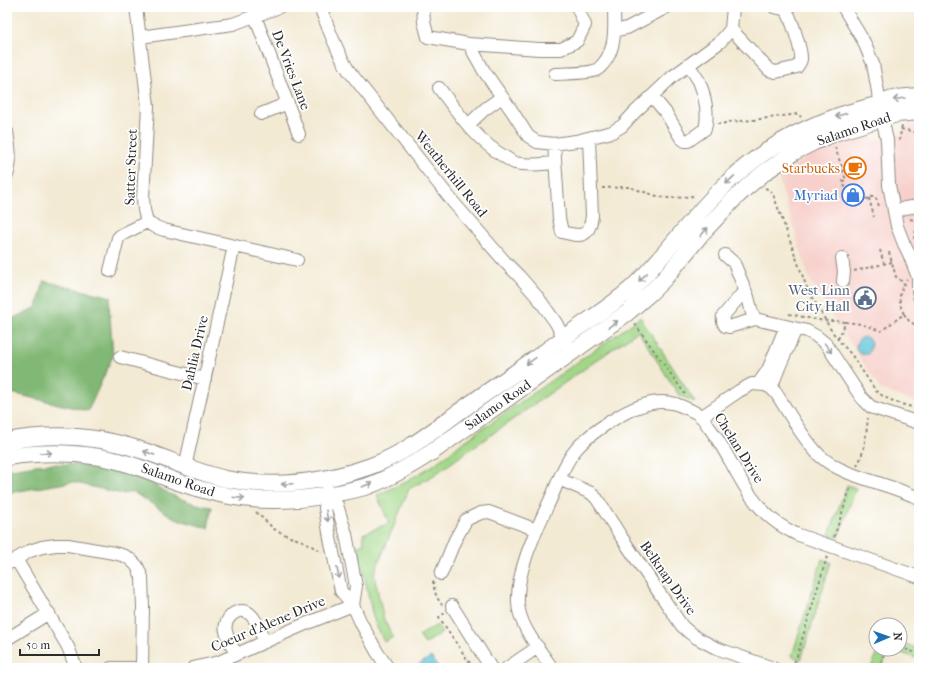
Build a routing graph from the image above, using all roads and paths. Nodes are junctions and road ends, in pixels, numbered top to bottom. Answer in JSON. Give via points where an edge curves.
{"nodes":[{"id":1,"x":136,"y":7,"type":"edge"},
{"id":2,"x":279,"y":7,"type":"edge"},
{"id":3,"x":320,"y":7,"type":"edge"},
{"id":4,"x":423,"y":7,"type":"edge"},
{"id":5,"x":576,"y":7,"type":"edge"},
{"id":6,"x":614,"y":7,"type":"edge"},
{"id":7,"x":667,"y":7,"type":"edge"},
{"id":8,"x":733,"y":7,"type":"edge"},
{"id":9,"x":774,"y":7,"type":"edge"},
{"id":10,"x":843,"y":7,"type":"edge"},
{"id":11,"x":255,"y":16,"type":"junction"},
{"id":12,"x":731,"y":29,"type":"junction"},
{"id":13,"x":614,"y":31,"type":"junction"},
{"id":14,"x":140,"y":37,"type":"junction"},
{"id":15,"x":469,"y":44,"type":"junction"},
{"id":16,"x":688,"y":65,"type":"junction"},
{"id":17,"x":555,"y":74,"type":"dead end"},
{"id":18,"x":439,"y":88,"type":"dead end"},
{"id":19,"x":652,"y":96,"type":"junction"},
{"id":20,"x":919,"y":96,"type":"edge"},
{"id":21,"x":502,"y":97,"type":"junction"},
{"id":22,"x":288,"y":103,"type":"junction"},
{"id":23,"x":881,"y":112,"type":"junction"},
{"id":24,"x":919,"y":112,"type":"edge"},
{"id":25,"x":261,"y":114,"type":"dead end"},
{"id":26,"x":801,"y":117,"type":"dead end"},
{"id":27,"x":706,"y":124,"type":"junction"},
{"id":28,"x":468,"y":125,"type":"junction"},
{"id":29,"x":7,"y":132,"type":"edge"},
{"id":30,"x":919,"y":133,"type":"edge"},
{"id":31,"x":299,"y":134,"type":"dead end"},
{"id":32,"x":589,"y":138,"type":"junction"},
{"id":33,"x":833,"y":142,"type":"dead end"},
{"id":34,"x":554,"y":144,"type":"junction"},
{"id":35,"x":899,"y":145,"type":"dead end"},
{"id":36,"x":555,"y":163,"type":"junction"},
{"id":37,"x":7,"y":175,"type":"edge"},
{"id":38,"x":748,"y":186,"type":"junction"},
{"id":39,"x":591,"y":189,"type":"junction"},
{"id":40,"x":694,"y":198,"type":"dead end"},
{"id":41,"x":869,"y":198,"type":"junction"},
{"id":42,"x":884,"y":201,"type":"dead end"},
{"id":43,"x":919,"y":206,"type":"edge"},
{"id":44,"x":894,"y":212,"type":"junction"},
{"id":45,"x":874,"y":217,"type":"dead end"},
{"id":46,"x":913,"y":220,"type":"dead end"},
{"id":47,"x":918,"y":221,"type":"edge"},
{"id":48,"x":147,"y":222,"type":"junction"},
{"id":49,"x":914,"y":240,"type":"dead end"},
{"id":50,"x":234,"y":246,"type":"junction"},
{"id":51,"x":880,"y":250,"type":"dead end"},
{"id":52,"x":889,"y":252,"type":"dead end"},
{"id":53,"x":725,"y":255,"type":"dead end"},
{"id":54,"x":842,"y":258,"type":"dead end"},
{"id":55,"x":297,"y":260,"type":"dead end"},
{"id":56,"x":892,"y":262,"type":"junction"},
{"id":57,"x":884,"y":264,"type":"junction"},
{"id":58,"x":110,"y":271,"type":"dead end"},
{"id":59,"x":853,"y":271,"type":"dead end"},
{"id":60,"x":916,"y":272,"type":"junction"},
{"id":61,"x":843,"y":281,"type":"dead end"},
{"id":62,"x":904,"y":283,"type":"junction"},
{"id":63,"x":746,"y":293,"type":"junction"},
{"id":64,"x":919,"y":296,"type":"edge"},
{"id":65,"x":784,"y":314,"type":"dead end"},
{"id":66,"x":904,"y":314,"type":"junction"},
{"id":67,"x":632,"y":319,"type":"dead end"},
{"id":68,"x":755,"y":319,"type":"junction"},
{"id":69,"x":826,"y":321,"type":"junction"},
{"id":70,"x":846,"y":322,"type":"junction"},
{"id":71,"x":791,"y":327,"type":"junction"},
{"id":72,"x":919,"y":327,"type":"edge"},
{"id":73,"x":838,"y":339,"type":"junction"},
{"id":74,"x":567,"y":345,"type":"junction"},
{"id":75,"x":120,"y":357,"type":"dead end"},
{"id":76,"x":205,"y":379,"type":"junction"},
{"id":77,"x":758,"y":384,"type":"junction"},
{"id":78,"x":771,"y":388,"type":"junction"},
{"id":79,"x":684,"y":394,"type":"dead end"},
{"id":80,"x":919,"y":409,"type":"edge"},
{"id":81,"x":701,"y":417,"type":"junction"},
{"id":82,"x":868,"y":418,"type":"dead end"},
{"id":83,"x":919,"y":423,"type":"edge"},
{"id":84,"x":7,"y":441,"type":"edge"},
{"id":85,"x":7,"y":457,"type":"edge"},
{"id":86,"x":185,"y":467,"type":"junction"},
{"id":87,"x":857,"y":467,"type":"dead end"},
{"id":88,"x":326,"y":479,"type":"junction"},
{"id":89,"x":559,"y":479,"type":"junction"},
{"id":90,"x":853,"y":480,"type":"dead end"},
{"id":91,"x":328,"y":495,"type":"junction"},
{"id":92,"x":919,"y":498,"type":"edge"},
{"id":93,"x":254,"y":508,"type":"dead end"},
{"id":94,"x":537,"y":530,"type":"junction"},
{"id":95,"x":833,"y":538,"type":"dead end"},
{"id":96,"x":323,"y":553,"type":"dead end"},
{"id":97,"x":828,"y":554,"type":"dead end"},
{"id":98,"x":12,"y":561,"type":"edge"},
{"id":99,"x":441,"y":574,"type":"dead end"},
{"id":100,"x":919,"y":578,"type":"edge"},
{"id":101,"x":353,"y":605,"type":"junction"},
{"id":102,"x":452,"y":606,"type":"dead end"},
{"id":103,"x":49,"y":613,"type":"junction"},
{"id":104,"x":7,"y":639,"type":"edge"},
{"id":105,"x":264,"y":642,"type":"junction"},
{"id":106,"x":538,"y":647,"type":"junction"},
{"id":107,"x":908,"y":650,"type":"edge"},
{"id":108,"x":236,"y":654,"type":"junction"},
{"id":109,"x":919,"y":654,"type":"edge"},
{"id":110,"x":883,"y":657,"type":"edge"},
{"id":111,"x":76,"y":668,"type":"edge"},
{"id":112,"x":111,"y":668,"type":"edge"},
{"id":113,"x":134,"y":668,"type":"edge"},
{"id":114,"x":142,"y":668,"type":"edge"},
{"id":115,"x":193,"y":668,"type":"edge"},
{"id":116,"x":388,"y":668,"type":"edge"},
{"id":117,"x":491,"y":668,"type":"edge"},
{"id":118,"x":506,"y":668,"type":"edge"},
{"id":119,"x":552,"y":668,"type":"edge"},
{"id":120,"x":773,"y":668,"type":"edge"},
{"id":121,"x":792,"y":668,"type":"edge"},
{"id":122,"x":879,"y":668,"type":"edge"}],
"edges":[{"from":1,"to":14,"type":"street","name":"Satter Street"},
{"from":2,"to":11,"type":"street"},
{"from":3,"to":74,"type":"street","name":"Weatherhill Road","via":[[349,71],[453,202],[539,299],[556,323]]},
{"from":4,"to":15,"type":"street","via":[[428,37]]},
{"from":5,"to":15,"type":"street","via":[[585,25],[577,41],[561,49]]},
{"from":6,"to":13,"type":"street"},
{"from":7,"to":13,"type":"street","via":[[627,28]]},
{"from":8,"to":12,"type":"street"},
{"from":9,"to":12,"type":"street","via":[[786,11],[791,21],[801,51],[801,61],[797,67],[776,72],[769,70]]},
{"from":10,"to":23,"type":"street","via":[[864,42],[873,64]]},
{"from":11,"to":14,"type":"street","via":[[224,25]]},
{"from":11,"to":22,"type":"street","name":"De Vries Lane"},
{"from":12,"to":16,"type":"street","via":[[720,42]]},
{"from":13,"to":17,"type":"street","via":[[610,53],[596,70]]},
{"from":14,"to":48,"type":"street","name":"Satter Street","via":[[148,106],[143,198]]},
{"from":15,"to":21,"type":"street"},
{"from":16,"to":19,"type":"street"},
{"from":16,"to":27,"type":"street","via":[[704,94]]},
{"from":18,"to":28,"type":"street"},
{"from":19,"to":27,"type":"street","via":[[685,141],[705,129]]},
{"from":19,"to":32,"type":"street","via":[[622,126],[612,132]]},
{"from":20,"to":23,"type":"main road","name":"Salamo Road","one_way":true,"via":[[893,99]]},
{"from":21,"to":28,"type":"street"},
{"from":21,"to":34,"type":"street","via":[[532,140]]},
{"from":22,"to":25,"type":"street"},
{"from":22,"to":31,"type":"street","name":"De Vries Lane"},
{"from":23,"to":24,"type":"main road","name":"Salamo Road"},
{"from":23,"to":38,"type":"main road","name":"Salamo Road","via":[[867,123],[810,144],[781,161]]},
{"from":23,"to":44,"type":"street","via":[[887,140],[889,185]]},
{"from":23,"to":74,"type":"main road","name":"Salamo Road","one_way":true,"via":[[851,112],[820,123],[793,136],[744,167],[715,195],[637,284]]},
{"from":26,"to":27,"type":"path","via":[[798,114]]},
{"from":28,"to":36,"type":"street","via":[[499,154],[514,162],[530,165]]},
{"from":29,"to":37,"type":"street","via":[[10,147]]},
{"from":30,"to":35,"type":"path","via":[[902,128]]},
{"from":32,"to":34,"type":"street"},
{"from":32,"to":39,"type":"street"},
{"from":33,"to":41,"type":"path","via":[[846,180],[843,181],[850,204]]},
{"from":34,"to":36,"type":"street"},
{"from":36,"to":39,"type":"street","via":[[562,232],[581,235],[588,231],[592,216]]},
{"from":38,"to":69,"type":"path","via":[[770,190],[807,288]]},
{"from":74,"to":38,"type":"main road","name":"Salamo Road","one_way":true,"via":[[618,320],[649,294]]},
{"from":39,"to":40,"type":"path","via":[[630,188],[660,197]]},
{"from":41,"to":42,"type":"path","via":[[875,196],[879,206]]},
{"from":41,"to":45,"type":"path"},
{"from":43,"to":44,"type":"street"},
{"from":44,"to":60,"type":"street","via":[[897,226]]},
{"from":46,"to":47,"type":"path"},
{"from":47,"to":49,"type":"path"},
{"from":48,"to":50,"type":"street","name":"Satter Street","via":[[164,230]]},
{"from":48,"to":58,"type":"street","via":[[118,238]]},
{"from":50,"to":55,"type":"street","name":"Satter Street"},
{"from":50,"to":76,"type":"street","name":"Dahlia Drive"},
{"from":51,"to":57,"type":"path"},
{"from":52,"to":56,"type":"path"},
{"from":53,"to":63,"type":"street","via":[[734,263]]},
{"from":54,"to":61,"type":"street"},
{"from":56,"to":57,"type":"path"},
{"from":56,"to":62,"type":"path","via":[[896,277]]},
{"from":57,"to":59,"type":"path"},
{"from":60,"to":62,"type":"path"},
{"from":60,"to":64,"type":"street"},
{"from":62,"to":66,"type":"path","via":[[899,298]]},
{"from":63,"to":68,"type":"street"},
{"from":63,"to":68,"type":"street","via":[[741,295],[723,316],[723,323],[729,327]]},
{"from":65,"to":69,"type":"path"},
{"from":66,"to":70,"type":"path","via":[[881,331]]},
{"from":66,"to":72,"type":"path"},
{"from":67,"to":79,"type":"path"},
{"from":68,"to":71,"type":"street"},
{"from":69,"to":70,"type":"path"},
{"from":69,"to":73,"type":"path"},
{"from":70,"to":73,"type":"path"},
{"from":71,"to":77,"type":"street"},
{"from":71,"to":78,"type":"street"},
{"from":71,"to":83,"type":"street","one_way":true,"via":[[807,331],[826,344],[861,397],[871,407]]},
{"from":73,"to":80,"type":"path","via":[[876,391],[897,403]]},
{"from":74,"to":88,"type":"main road","name":"Salamo Road","one_way":true,"via":[[392,457],[373,466]]},
{"from":91,"to":74,"type":"main road","name":"Salamo Road","one_way":true,"via":[[368,486],[432,452]]},
{"from":75,"to":76,"type":"street"},
{"from":76,"to":86,"type":"street","name":"Dahlia Drive"},
{"from":77,"to":78,"type":"street"},
{"from":77,"to":81,"type":"street","via":[[752,384],[739,391]]},
{"from":78,"to":92,"type":"street","via":[[808,442],[828,462],[854,475]]},
{"from":81,"to":89,"type":"street","name":"Chelan Drive","via":[[676,404],[663,402],[640,406],[598,430],[580,445]]},
{"from":81,"to":100,"type":"street","name":"Chelan Drive","via":[[715,434],[751,496],[769,517],[782,527]]},
{"from":82,"to":87,"type":"path","via":[[867,437]]},
{"from":86,"to":84,"type":"main road","name":"Salamo Road","one_way":true,"via":[[135,448],[97,439],[52,436]]},
{"from":85,"to":91,"type":"main road","name":"Salamo Road","one_way":true,"via":[[59,453],[95,456],[137,466],[198,488],[258,500]]},
{"from":88,"to":86,"type":"main road","name":"Salamo Road","one_way":true,"via":[[291,484],[266,484],[223,478]]},
{"from":88,"to":91,"type":"street"},
{"from":89,"to":94,"type":"street","name":"Chelan Drive"},
{"from":89,"to":120,"type":"street","name":"Belknap Drive","via":[[591,493],[597,499],[682,626],[716,648]]},
{"from":90,"to":95,"type":"path"},
{"from":91,"to":101,"type":"street","via":[[325,508],[342,591]]},
{"from":93,"to":96,"type":"path","via":[[274,529]]},
{"from":94,"to":99,"type":"street","via":[[489,512],[474,516],[464,522]]},
{"from":94,"to":106,"type":"street","name":"Chelan Drive","via":[[518,590],[518,605],[525,628]]},
{"from":97,"to":121,"type":"path"},
{"from":98,"to":103,"type":"street"},
{"from":98,"to":114,"type":"street","via":[[30,551],[56,545],[114,553],[130,560],[137,566],[142,577]]},
{"from":101,"to":105,"type":"street","name":"Coeur d'Alene Drive"},
{"from":101,"to":116,"type":"street","via":[[361,624]]},
{"from":102,"to":117,"type":"street"},
{"from":103,"to":104,"type":"street"},
{"from":103,"to":111,"type":"street","via":[[68,647]]},
{"from":105,"to":108,"type":"street","name":"Coeur d'Alene Drive"},
{"from":105,"to":108,"type":"street","via":[[254,618],[247,612],[235,613],[226,622],[226,632]]},
{"from":106,"to":118,"type":"street"},
{"from":106,"to":119,"type":"street","name":"Chelan Drive"},
{"from":107,"to":109,"type":"path"},
{"from":108,"to":115,"type":"street","name":"Coeur d'Alene Drive","via":[[219,662]]},
{"from":110,"to":122,"type":"path"},
{"from":112,"to":113,"type":"street"}]}
